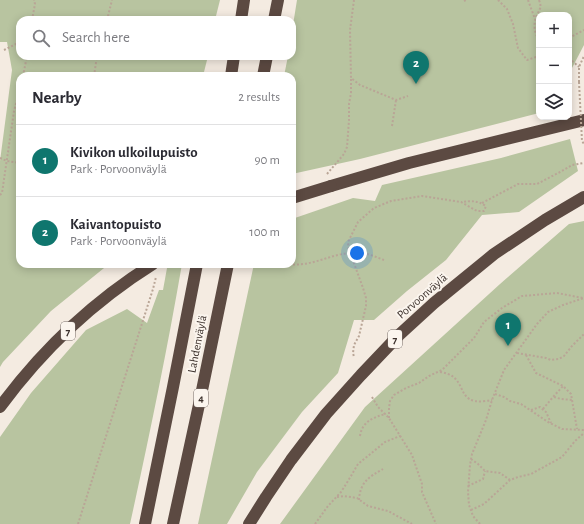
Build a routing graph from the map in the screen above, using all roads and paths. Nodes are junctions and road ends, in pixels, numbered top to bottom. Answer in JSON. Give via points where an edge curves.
{"nodes":[{"id":1,"x":34,"y":0,"type":"edge"},
{"id":2,"x":112,"y":0,"type":"edge"},
{"id":3,"x":244,"y":0,"type":"edge"},
{"id":4,"x":278,"y":0,"type":"edge"},
{"id":5,"x":354,"y":0,"type":"edge"},
{"id":6,"x":498,"y":0,"type":"edge"},
{"id":7,"x":528,"y":0,"type":"edge"},
{"id":8,"x":539,"y":0,"type":"edge"},
{"id":9,"x":33,"y":16,"type":"edge"},
{"id":10,"x":108,"y":16,"type":"edge"},
{"id":11,"x":242,"y":16,"type":"edge"},
{"id":12,"x":275,"y":16,"type":"edge"},
{"id":13,"x":535,"y":20,"type":"junction"},
{"id":14,"x":584,"y":30,"type":"edge"},
{"id":15,"x":536,"y":36,"type":"edge"},
{"id":16,"x":572,"y":36,"type":"edge"},
{"id":17,"x":16,"y":44,"type":"edge"},
{"id":18,"x":4,"y":50,"type":"dead end"},
{"id":19,"x":584,"y":56,"type":"edge"},
{"id":20,"x":536,"y":57,"type":"edge"},
{"id":21,"x":26,"y":60,"type":"edge"},
{"id":22,"x":96,"y":60,"type":"edge"},
{"id":23,"x":233,"y":60,"type":"edge"},
{"id":24,"x":266,"y":60,"type":"edge"},
{"id":25,"x":572,"y":61,"type":"edge"},
{"id":26,"x":579,"y":67,"type":"junction"},
{"id":27,"x":24,"y":72,"type":"edge"},
{"id":28,"x":95,"y":72,"type":"edge"},
{"id":29,"x":232,"y":72,"type":"edge"},
{"id":30,"x":265,"y":72,"type":"edge"},
{"id":31,"x":351,"y":78,"type":"junction"},
{"id":32,"x":408,"y":96,"type":"dead end"},
{"id":33,"x":396,"y":100,"type":"junction"},
{"id":34,"x":16,"y":104,"type":"edge"},
{"id":35,"x":584,"y":120,"type":"edge"},
{"id":36,"x":392,"y":126,"type":"dead end"},
{"id":37,"x":584,"y":144,"type":"edge"},
{"id":38,"x":0,"y":158,"type":"edge"},
{"id":39,"x":7,"y":161,"type":"junction"},
{"id":40,"x":16,"y":162,"type":"edge"},
{"id":41,"x":584,"y":163,"type":"edge"},
{"id":42,"x":328,"y":180,"type":"junction"},
{"id":43,"x":0,"y":195,"type":"edge"},
{"id":44,"x":296,"y":196,"type":"edge"},
{"id":45,"x":584,"y":197,"type":"edge"},
{"id":46,"x":461,"y":202,"type":"junction"},
{"id":47,"x":482,"y":203,"type":"junction"},
{"id":48,"x":348,"y":253,"type":"junction"},
{"id":49,"x":384,"y":260,"type":"dead end"},
{"id":50,"x":296,"y":265,"type":"edge"},
{"id":51,"x":196,"y":268,"type":"edge"},
{"id":52,"x":227,"y":268,"type":"edge"},
{"id":53,"x":152,"y":269,"type":"edge"},
{"id":54,"x":584,"y":298,"type":"edge"},
{"id":55,"x":584,"y":334,"type":"edge"},
{"id":56,"x":517,"y":353,"type":"junction"},
{"id":57,"x":526,"y":354,"type":"junction"},
{"id":58,"x":354,"y":357,"type":"dead end"},
{"id":59,"x":439,"y":371,"type":"junction"},
{"id":60,"x":563,"y":386,"type":"junction"},
{"id":61,"x":494,"y":394,"type":"junction"},
{"id":62,"x":372,"y":397,"type":"dead end"},
{"id":63,"x":553,"y":397,"type":"junction"},
{"id":64,"x":492,"y":400,"type":"junction"},
{"id":65,"x":572,"y":400,"type":"junction"},
{"id":66,"x":0,"y":407,"type":"edge"},
{"id":67,"x":531,"y":410,"type":"junction"},
{"id":68,"x":543,"y":410,"type":"junction"},
{"id":69,"x":386,"y":414,"type":"junction"},
{"id":70,"x":389,"y":418,"type":"junction"},
{"id":71,"x":551,"y":423,"type":"junction"},
{"id":72,"x":577,"y":429,"type":"junction"},
{"id":73,"x":584,"y":430,"type":"edge"},
{"id":74,"x":584,"y":433,"type":"edge"},
{"id":75,"x":360,"y":436,"type":"dead end"},
{"id":76,"x":400,"y":436,"type":"junction"},
{"id":77,"x":471,"y":459,"type":"junction"},
{"id":78,"x":383,"y":469,"type":"dead end"},
{"id":79,"x":485,"y":471,"type":"junction"},
{"id":80,"x":510,"y":480,"type":"junction"},
{"id":81,"x":468,"y":486,"type":"junction"},
{"id":82,"x":336,"y":497,"type":"junction"},
{"id":83,"x":359,"y":500,"type":"junction"},
{"id":84,"x":471,"y":510,"type":"junction"},
{"id":85,"x":78,"y":524,"type":"edge"},
{"id":86,"x":144,"y":524,"type":"edge"},
{"id":87,"x":173,"y":524,"type":"edge"},
{"id":88,"x":249,"y":524,"type":"edge"},
{"id":89,"x":315,"y":524,"type":"edge"},
{"id":90,"x":412,"y":524,"type":"edge"},
{"id":91,"x":436,"y":524,"type":"edge"},
{"id":92,"x":480,"y":524,"type":"edge"}],
"edges":[{"from":1,"to":9,"type":"path"},
{"from":2,"to":10,"type":"path"},
{"from":3,"to":11,"type":"highway"},
{"from":4,"to":12,"type":"highway"},
{"from":5,"to":31,"type":"path","via":[[350,30]]},
{"from":6,"to":20,"type":"path","via":[[507,9],[518,48],[528,60]]},
{"from":7,"to":13,"type":"path"},
{"from":8,"to":13,"type":"path","via":[[541,5]]},
{"from":13,"to":15,"type":"path"},
{"from":14,"to":16,"type":"path"},
{"from":17,"to":18,"type":"path"},
{"from":19,"to":26,"type":"path"},
{"from":21,"to":27,"type":"path"},
{"from":22,"to":28,"type":"path"},
{"from":23,"to":29,"type":"highway"},
{"from":24,"to":30,"type":"highway"},
{"from":25,"to":26,"type":"path"},
{"from":26,"to":37,"type":"path","bridge":true},
{"from":31,"to":33,"type":"path","via":[[360,85]]},
{"from":31,"to":42,"type":"path","via":[[347,147]]},
{"from":32,"to":33,"type":"path"},
{"from":33,"to":36,"type":"path"},
{"from":34,"to":39,"type":"path"},
{"from":35,"to":42,"type":"highway"},
{"from":38,"to":39,"type":"path"},
{"from":39,"to":40,"type":"path"},
{"from":39,"to":43,"type":"path"},
{"from":41,"to":47,"type":"path","via":[[572,165],[537,184],[518,184]]},
{"from":42,"to":44,"type":"highway","bridge":true},
{"from":45,"to":88,"type":"highway","name":"Porvoonväylä","number":"7","via":[[494,254],[399,335],[326,414],[291,460]]},
{"from":46,"to":47,"type":"path"},
{"from":46,"to":47,"type":"path","via":[[477,211],[484,211],[486,206]]},
{"from":46,"to":48,"type":"path","via":[[422,196],[391,201],[374,208],[358,222],[348,242]]},
{"from":48,"to":49,"type":"path","via":[[366,253]]},
{"from":48,"to":50,"type":"path"},
{"from":48,"to":58,"type":"path","via":[[351,255],[366,298],[359,336],[354,344]]},
{"from":51,"to":86,"type":"highway","name":"Lahdenväylä"},
{"from":52,"to":87,"type":"highway","name":"Lahdenväylä","number":"4"},
{"from":53,"to":66,"type":"highway","number":"7","via":[[119,287],[59,338]]},
{"from":53,"to":85,"type":"path","via":[[153,289]]},
{"from":54,"to":56,"type":"path","via":[[548,312]]},
{"from":54,"to":59,"type":"path","via":[[557,293],[522,296],[484,322],[474,338]]},
{"from":55,"to":57,"type":"path","via":[[560,359],[551,360]]},
{"from":56,"to":57,"type":"path"},
{"from":56,"to":61,"type":"path","via":[[504,370]]},
{"from":57,"to":60,"type":"path","via":[[536,373]]},
{"from":59,"to":64,"type":"path","via":[[451,374],[467,398],[475,401]]},
{"from":59,"to":70,"type":"path","via":[[394,395],[390,401]]},
{"from":60,"to":63,"type":"path"},
{"from":60,"to":65,"type":"path","via":[[571,394]]},
{"from":61,"to":64,"type":"path"},
{"from":61,"to":67,"type":"path"},
{"from":62,"to":69,"type":"path"},
{"from":63,"to":65,"type":"path"},
{"from":63,"to":68,"type":"path"},
{"from":64,"to":77,"type":"path"},
{"from":65,"to":72,"type":"path"},
{"from":67,"to":68,"type":"path","via":[[540,407]]},
{"from":67,"to":71,"type":"path"},
{"from":68,"to":71,"type":"path"},
{"from":69,"to":70,"type":"path"},
{"from":69,"to":75,"type":"path","via":[[367,422]]},
{"from":70,"to":76,"type":"path"},
{"from":71,"to":72,"type":"path","via":[[562,429]]},
{"from":72,"to":73,"type":"path"},
{"from":74,"to":80,"type":"path","via":[[562,457],[531,474]]},
{"from":76,"to":82,"type":"path","via":[[385,442],[358,464]]},
{"from":76,"to":91,"type":"path","via":[[412,455],[422,484],[422,492]]},
{"from":77,"to":79,"type":"path"},
{"from":77,"to":81,"type":"path"},
{"from":78,"to":83,"type":"path","via":[[370,476],[363,484]]},
{"from":79,"to":80,"type":"path","via":[[500,473]]},
{"from":79,"to":81,"type":"path","via":[[482,479]]},
{"from":80,"to":84,"type":"path","via":[[484,504]]},
{"from":81,"to":84,"type":"path"},
{"from":82,"to":83,"type":"path","via":[[344,496]]},
{"from":82,"to":89,"type":"path"},
{"from":83,"to":90,"type":"path"},
{"from":84,"to":92,"type":"path"}]}
